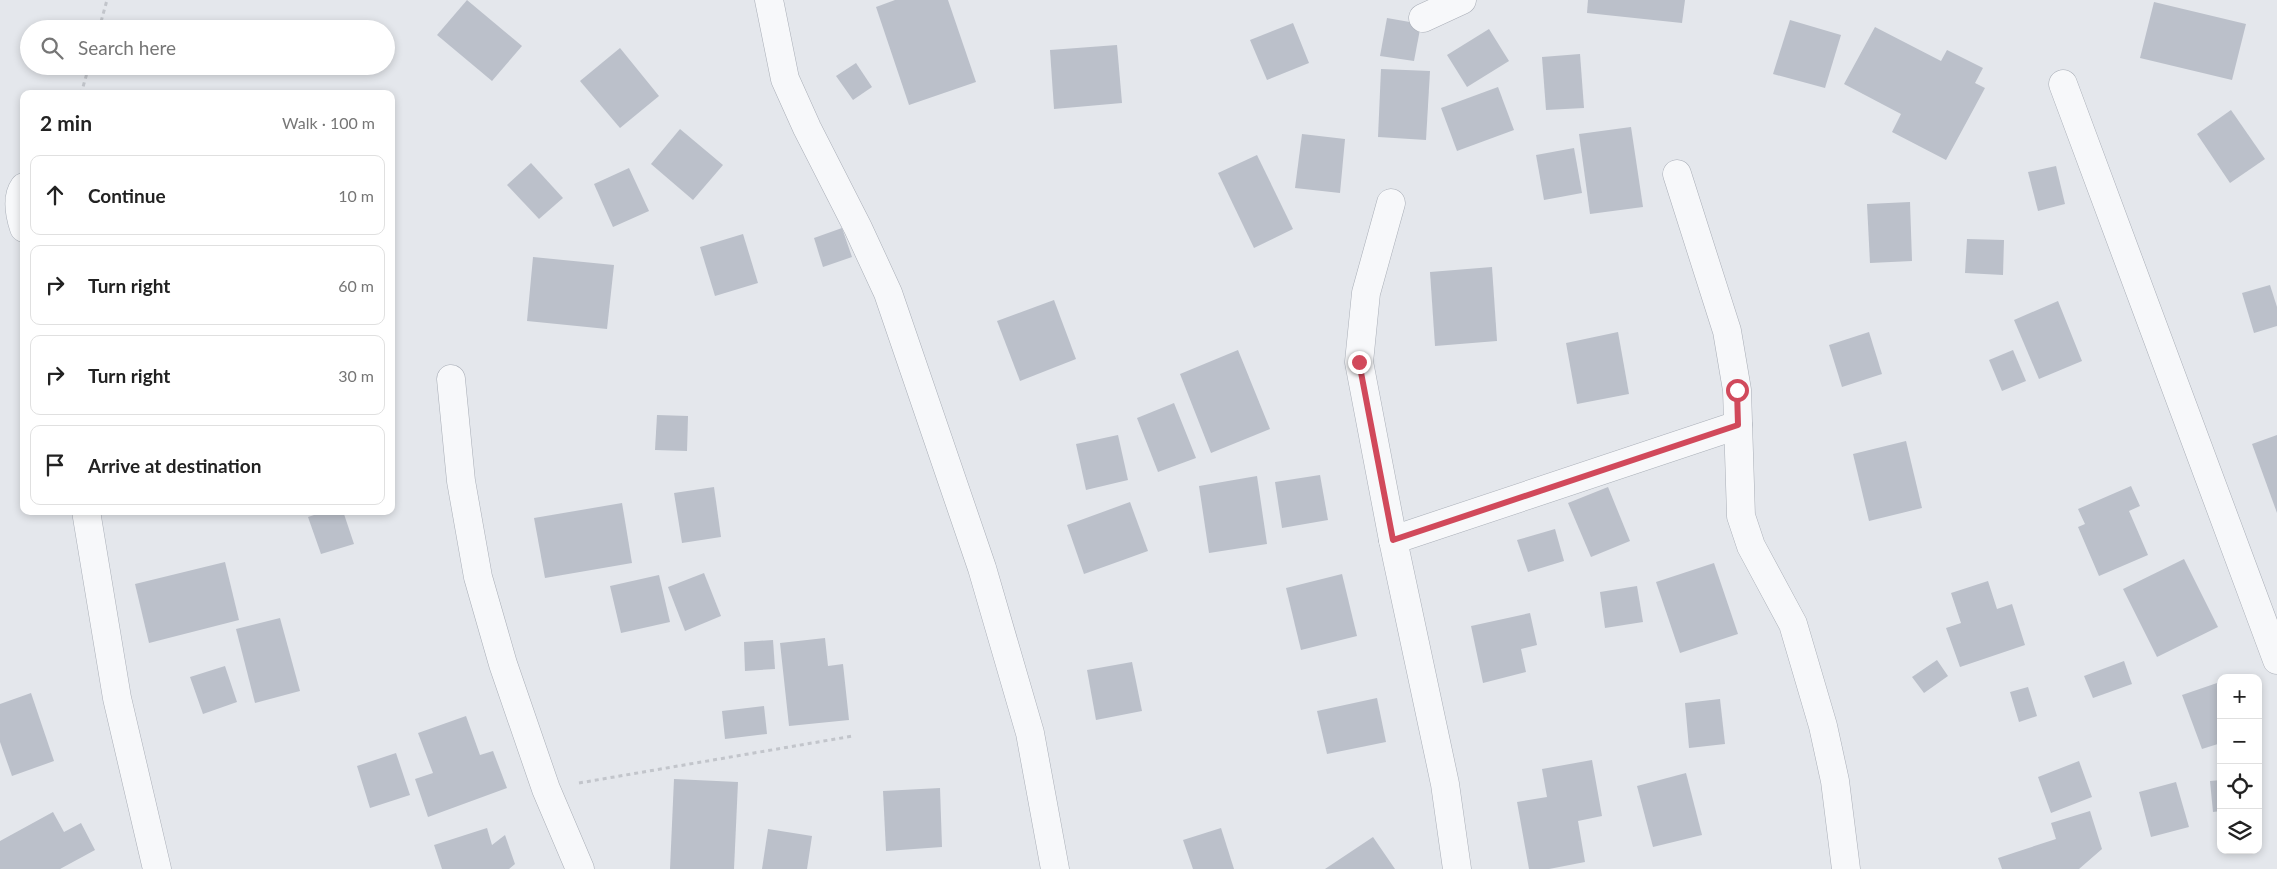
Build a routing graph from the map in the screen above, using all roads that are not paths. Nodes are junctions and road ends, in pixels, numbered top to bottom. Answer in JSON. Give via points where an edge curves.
{"nodes":[{"id":1,"x":769,"y":0,"type":"edge"},
{"id":2,"x":1462,"y":0,"type":"edge"},
{"id":3,"x":1423,"y":18,"type":"dead end"},
{"id":4,"x":2063,"y":84,"type":"dead end"},
{"id":5,"x":1677,"y":174,"type":"dead end"},
{"id":6,"x":1391,"y":203,"type":"dead end"},
{"id":7,"x":451,"y":379,"type":"dead end"},
{"id":8,"x":1738,"y":425,"type":"junction"},
{"id":9,"x":87,"y":515,"type":"edge"},
{"id":10,"x":1393,"y":540,"type":"junction"},
{"id":11,"x":2277,"y":660,"type":"edge"},
{"id":12,"x":157,"y":869,"type":"edge"},
{"id":13,"x":580,"y":869,"type":"edge"},
{"id":14,"x":1055,"y":869,"type":"edge"},
{"id":15,"x":1457,"y":869,"type":"edge"},
{"id":16,"x":1846,"y":869,"type":"edge"}],
"edges":[{"from":1,"to":14,"type":"street","via":[[785,79],[888,293],[982,568],[1030,733]]},
{"from":2,"to":3,"type":"street"},
{"from":4,"to":11,"type":"street"},
{"from":5,"to":8,"type":"street","via":[[1728,331],[1737,390]]},
{"from":6,"to":10,"type":"street","via":[[1366,293],[1359,362]]},
{"from":7,"to":13,"type":"street","via":[[461,481],[478,577],[503,664],[546,789]]},
{"from":8,"to":10,"type":"street"},
{"from":8,"to":16,"type":"street","via":[[1741,516],[1750,546],[1794,624],[1836,781]]},
{"from":9,"to":12,"type":"street","via":[[117,698]]},
{"from":10,"to":15,"type":"street","via":[[1444,784]]}]}
